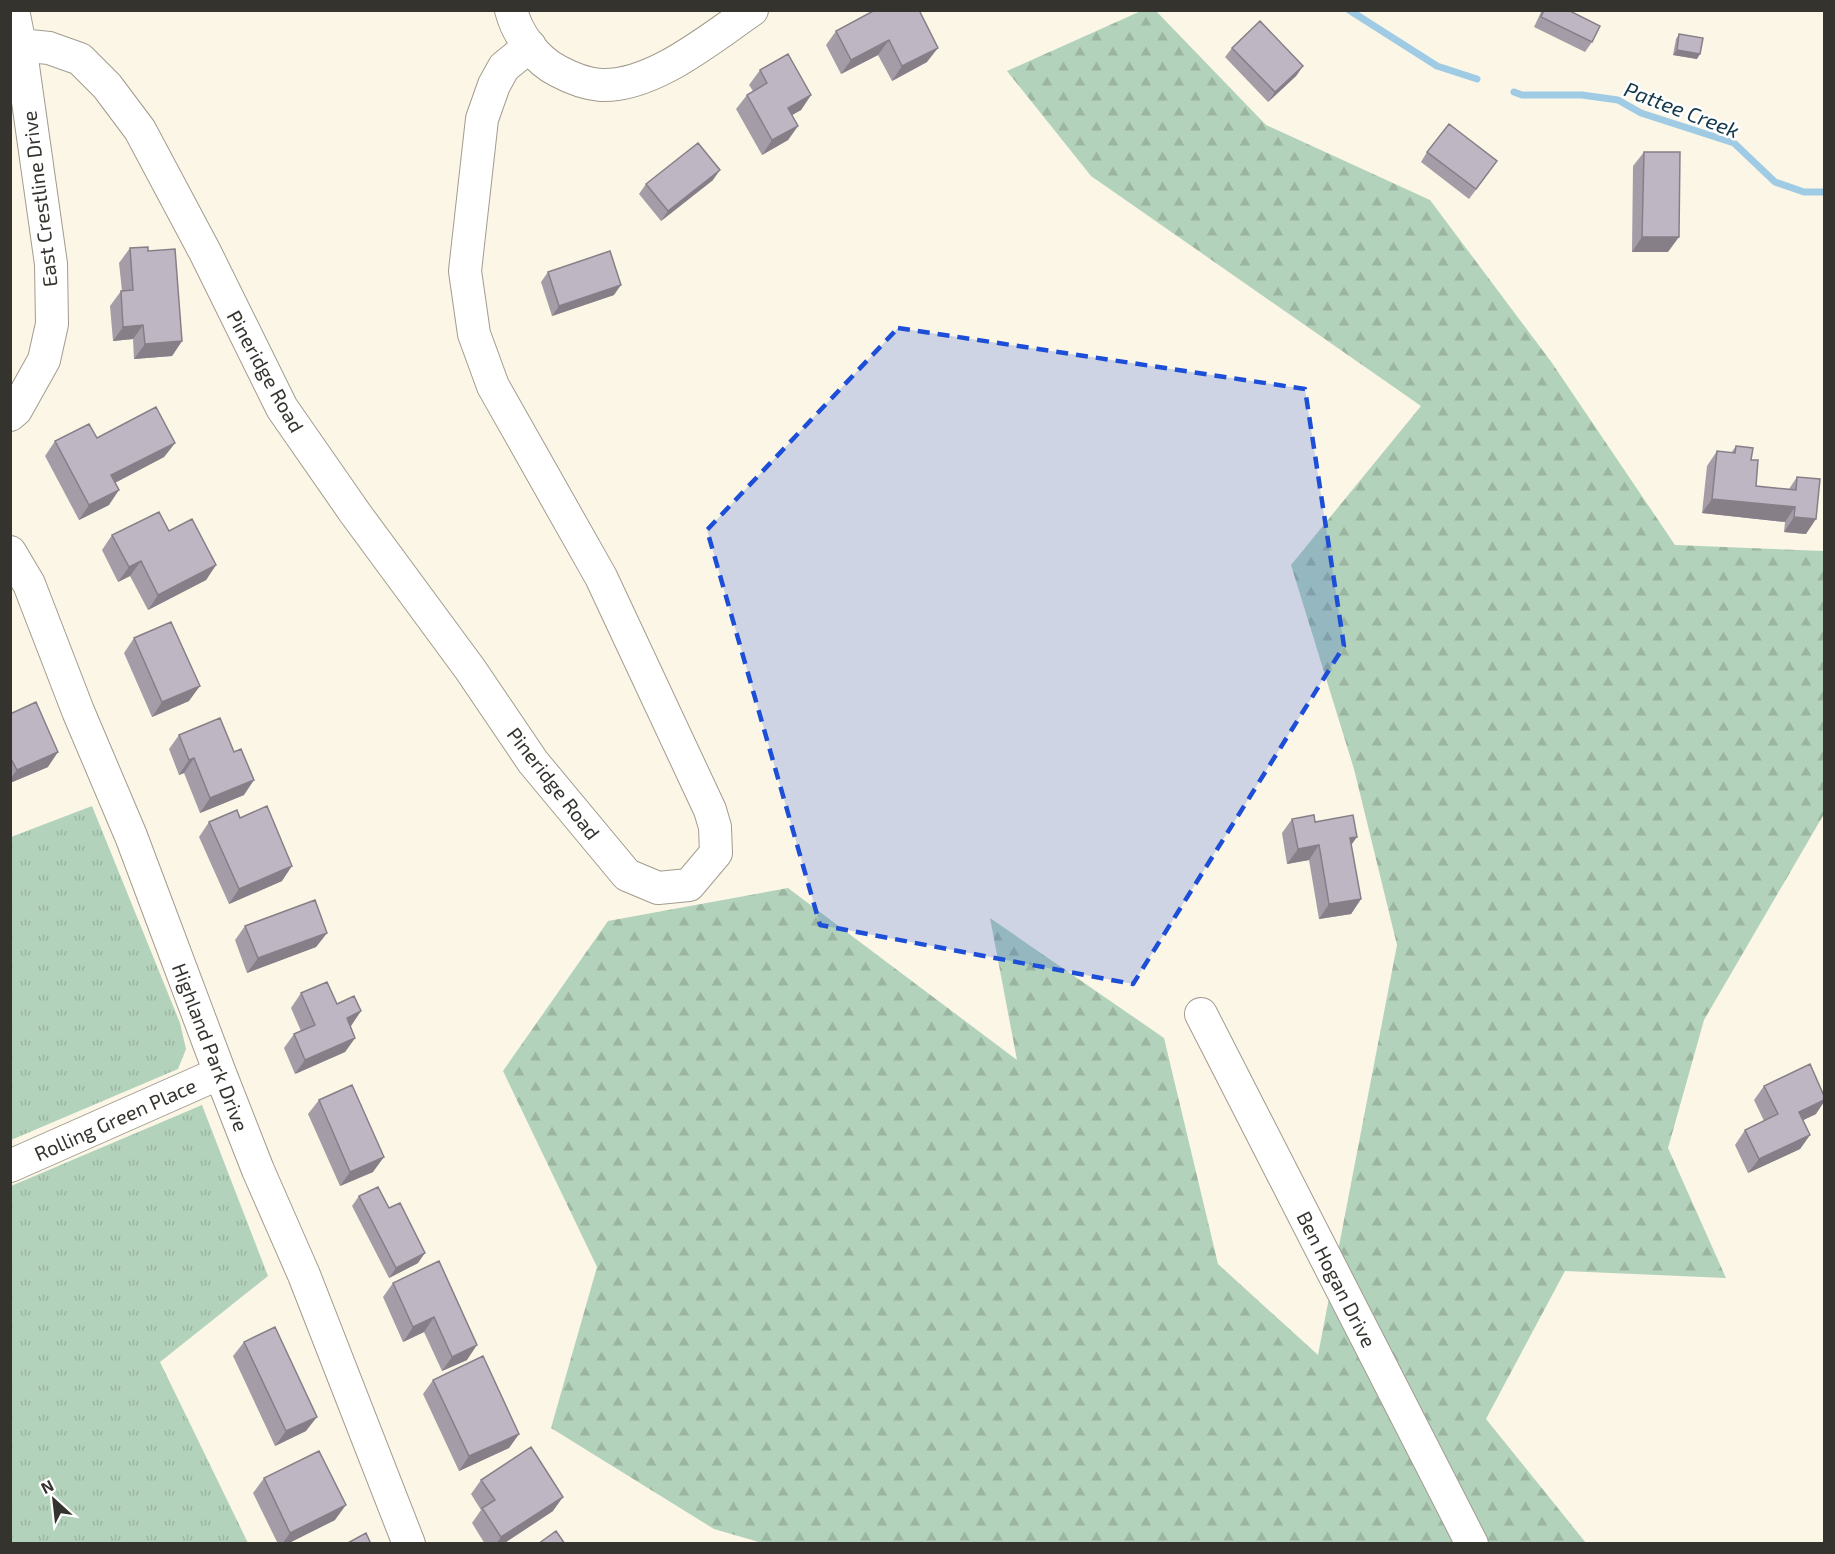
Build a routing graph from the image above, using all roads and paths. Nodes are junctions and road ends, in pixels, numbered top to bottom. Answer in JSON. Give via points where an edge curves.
{"nodes":[{"id":1,"x":13,"y":10,"type":"edge"},
{"id":2,"x":511,"y":10,"type":"edge"},
{"id":3,"x":752,"y":10,"type":"edge"},
{"id":4,"x":20,"y":45,"type":"junction"},
{"id":5,"x":530,"y":46,"type":"junction"},
{"id":6,"x":10,"y":415,"type":"edge"},
{"id":7,"x":10,"y":552,"type":"edge"},
{"id":8,"x":1201,"y":1014,"type":"dead end"},
{"id":9,"x":220,"y":1073,"type":"junction"},
{"id":10,"x":10,"y":1166,"type":"edge"},
{"id":11,"x":409,"y":1544,"type":"edge"},
{"id":12,"x":1472,"y":1544,"type":"edge"}],
"edges":[{"from":1,"to":4,"type":"street","name":"East Crestline Drive"},
{"from":2,"to":5,"type":"street"},
{"from":3,"to":5,"type":"street","via":[[676,61],[614,84],[593,84],[561,73]]},
{"from":4,"to":5,"type":"street","name":"Pineridge Road","via":[[49,48],[80,59],[140,129],[282,408],[533,762],[627,875],[658,888],[689,885],[716,853],[715,828],[700,788],[601,578],[493,386],[474,334],[465,271],[482,119],[504,67]]},
{"from":4,"to":6,"type":"street","name":"East Crestline Drive","via":[[51,264],[51,324],[44,360]]},
{"from":7,"to":9,"type":"street","name":"Highland Park Drive","via":[[29,584],[131,836]]},
{"from":8,"to":12,"type":"street","name":"Ben Hogan Drive"},
{"from":9,"to":10,"type":"street","name":"Rolling Green Place"},
{"from":9,"to":11,"type":"street","name":"Highland Park Drive"}]}
